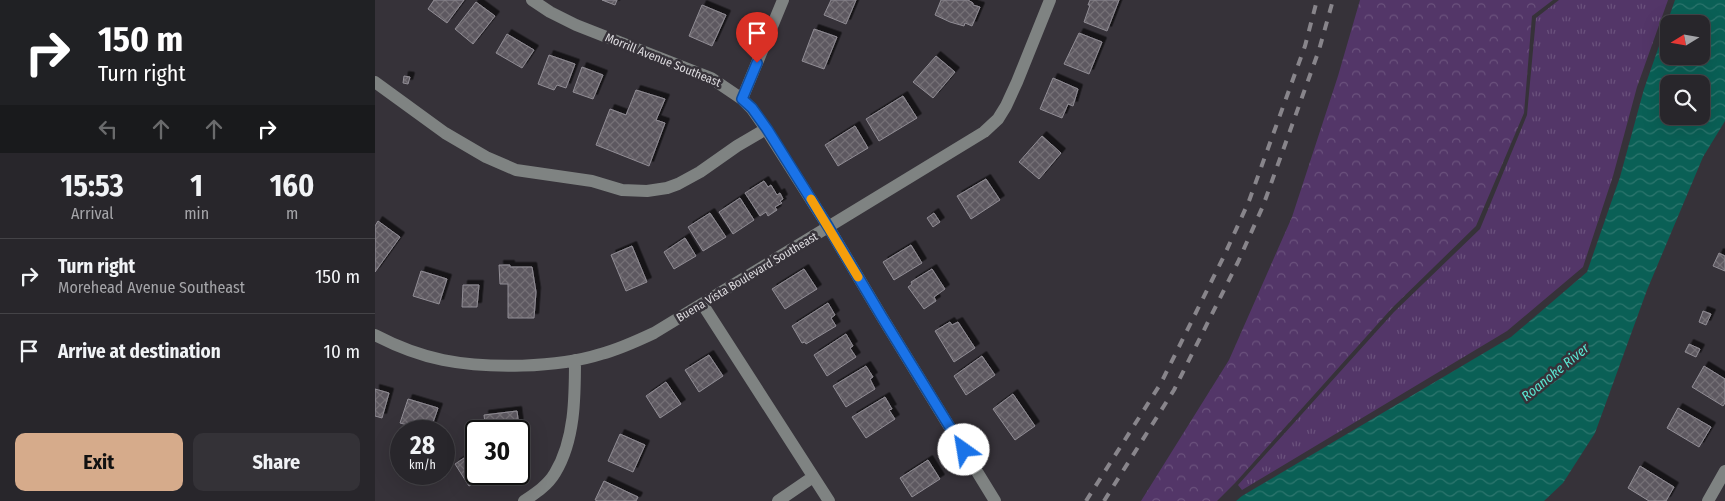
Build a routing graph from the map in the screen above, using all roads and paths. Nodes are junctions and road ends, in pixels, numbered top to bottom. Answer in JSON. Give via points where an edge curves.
{"nodes":[{"id":1,"x":532,"y":0,"type":"edge"},
{"id":2,"x":783,"y":0,"type":"edge"},
{"id":3,"x":1051,"y":0,"type":"edge"},
{"id":4,"x":375,"y":82,"type":"edge"},
{"id":5,"x":742,"y":99,"type":"junction"},
{"id":6,"x":767,"y":129,"type":"junction"},
{"id":7,"x":829,"y":228,"type":"junction"},
{"id":8,"x":703,"y":305,"type":"junction"},
{"id":9,"x":375,"y":335,"type":"edge"},
{"id":10,"x":575,"y":360,"type":"junction"},
{"id":11,"x":1724,"y":476,"type":"edge"},
{"id":12,"x":813,"y":477,"type":"junction"},
{"id":13,"x":524,"y":501,"type":"edge"},
{"id":14,"x":778,"y":501,"type":"edge"},
{"id":15,"x":829,"y":501,"type":"edge"},
{"id":16,"x":995,"y":501,"type":"edge"},
{"id":17,"x":1708,"y":501,"type":"edge"}],
"edges":[{"from":1,"to":5,"type":"street","name":"Morrill Avenue Southeast","via":[[576,25],[711,78]]},
{"from":2,"to":5,"type":"street"},
{"from":3,"to":7,"type":"street","name":"Buena Vista Boulevard Southeast","via":[[998,119],[985,132]]},
{"from":4,"to":6,"type":"street","via":[[445,133],[516,170],[592,181],[623,190],[647,191],[678,184]]},
{"from":5,"to":6,"type":"street","name":"Morrill Avenue Southeast"},
{"from":6,"to":7,"type":"street","name":"Morrill Avenue Southeast"},
{"from":7,"to":8,"type":"street","name":"Buena Vista Boulevard Southeast"},
{"from":7,"to":16,"type":"street","name":"Morrill Avenue Southeast"},
{"from":8,"to":10,"type":"street","name":"Buena Vista Boulevard Southeast","via":[[632,344]]},
{"from":8,"to":12,"type":"street"},
{"from":9,"to":10,"type":"street","name":"Buena Vista Boulevard Southeast","via":[[416,353],[443,360],[515,365]]},
{"from":10,"to":13,"type":"street","via":[[571,426],[563,457],[555,474],[542,489]]},
{"from":11,"to":17,"type":"street"},
{"from":12,"to":14,"type":"street"},
{"from":12,"to":15,"type":"street"}]}
